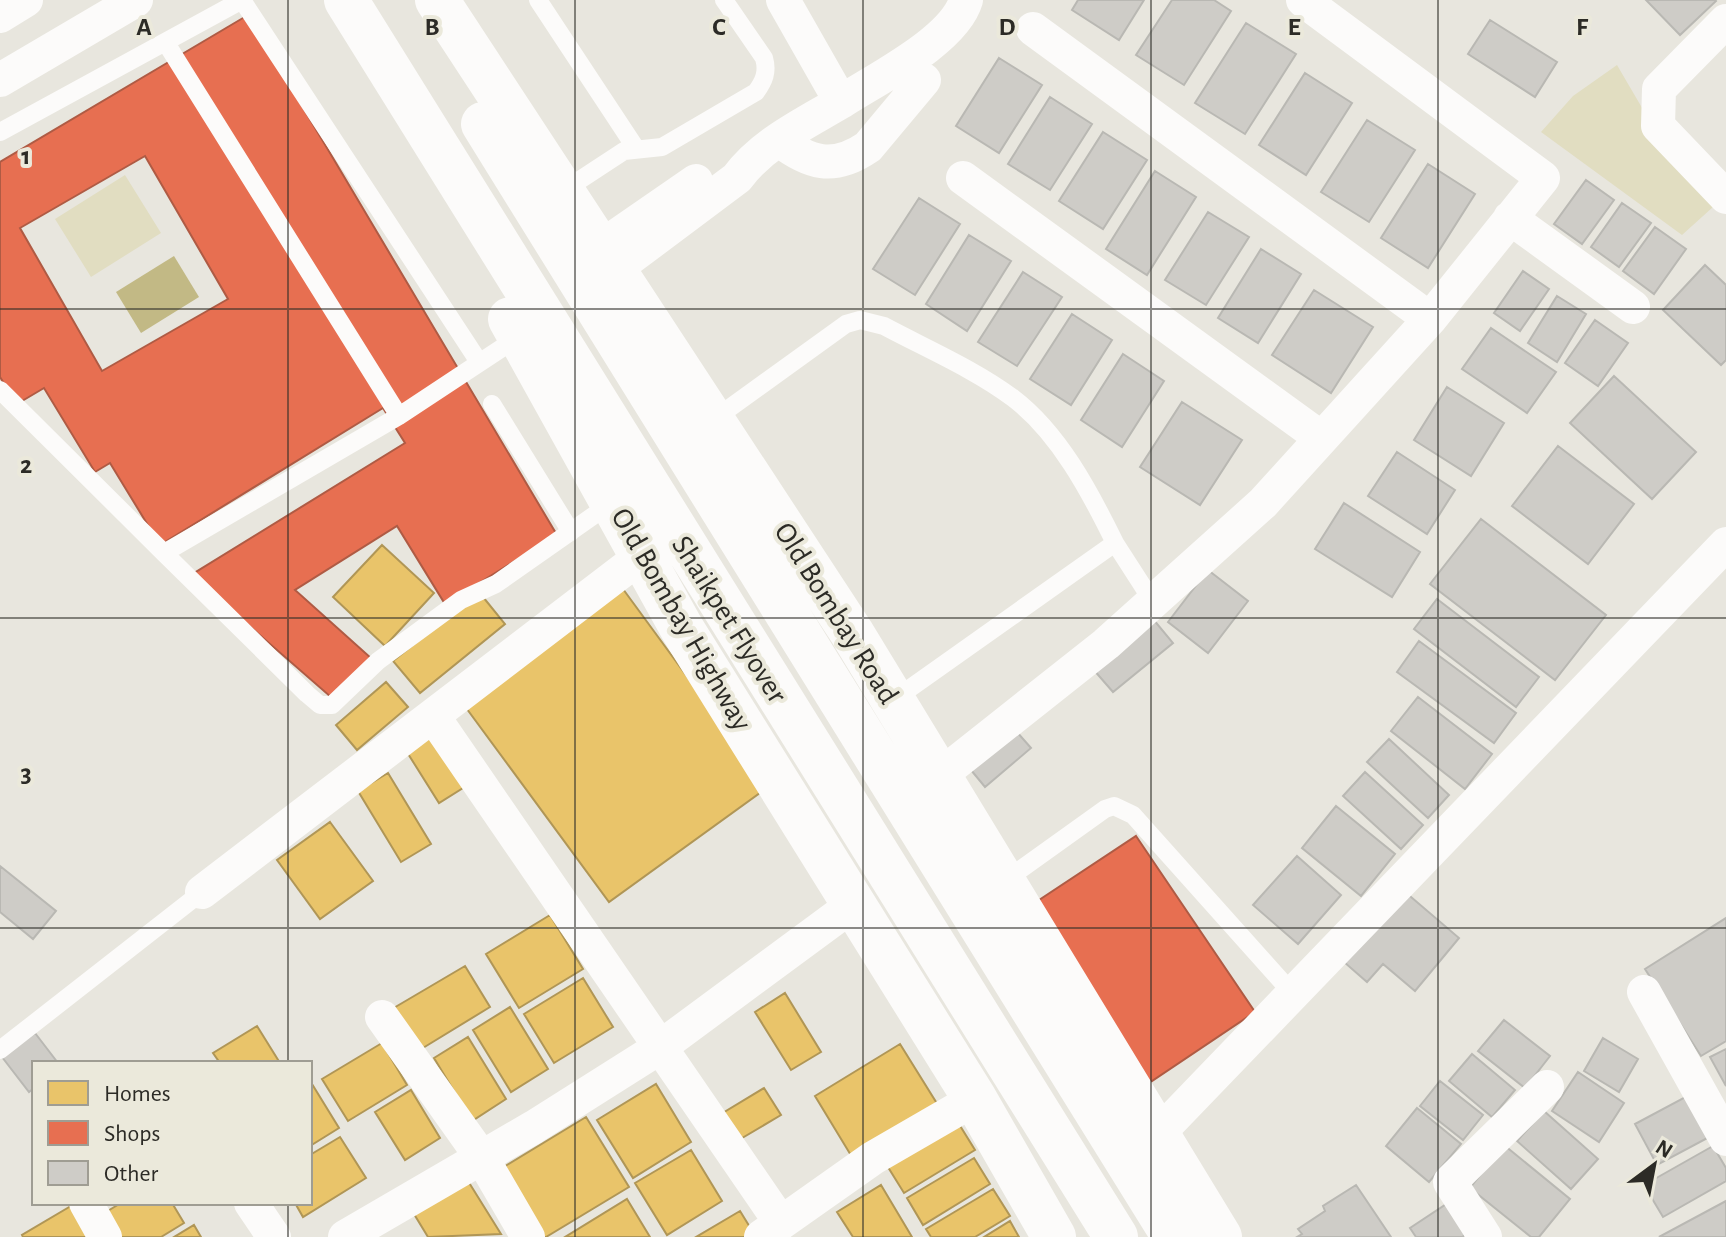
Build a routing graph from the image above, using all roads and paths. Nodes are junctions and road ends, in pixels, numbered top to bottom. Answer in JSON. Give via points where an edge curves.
{"nodes":[{"id":1,"x":26,"y":0,"type":"edge"},
{"id":2,"x":136,"y":0,"type":"edge"},
{"id":3,"x":242,"y":0,"type":"edge"},
{"id":4,"x":314,"y":0,"type":"edge"},
{"id":5,"x":346,"y":0,"type":"edge"},
{"id":6,"x":406,"y":0,"type":"edge"},
{"id":7,"x":437,"y":0,"type":"edge"},
{"id":8,"x":538,"y":0,"type":"edge"},
{"id":9,"x":724,"y":0,"type":"edge"},
{"id":10,"x":783,"y":0,"type":"edge"},
{"id":11,"x":966,"y":0,"type":"edge"},
{"id":12,"x":1303,"y":0,"type":"edge"},
{"id":13,"x":0,"y":16,"type":"edge"},
{"id":14,"x":1726,"y":21,"type":"edge"},
{"id":15,"x":1033,"y":29,"type":"dead end"},
{"id":16,"x":166,"y":43,"type":"junction"},
{"id":17,"x":0,"y":80,"type":"edge"},
{"id":18,"x":924,"y":80,"type":"dead end"},
{"id":19,"x":841,"y":102,"type":"junction"},
{"id":20,"x":0,"y":132,"type":"edge"},
{"id":21,"x":779,"y":140,"type":"junction"},
{"id":22,"x":635,"y":147,"type":"junction"},
{"id":23,"x":963,"y":178,"type":"dead end"},
{"id":24,"x":562,"y":191,"type":"junction"},
{"id":25,"x":1726,"y":197,"type":"edge"},
{"id":26,"x":1510,"y":218,"type":"junction"},
{"id":27,"x":606,"y":259,"type":"junction"},
{"id":28,"x":1633,"y":307,"type":"dead end"},
{"id":29,"x":1430,"y":319,"type":"junction"},
{"id":30,"x":520,"y":336,"type":"junction"},
{"id":31,"x":479,"y":362,"type":"junction"},
{"id":32,"x":0,"y":390,"type":"edge"},
{"id":33,"x":492,"y":404,"type":"dead end"},
{"id":34,"x":399,"y":416,"type":"junction"},
{"id":35,"x":713,"y":420,"type":"junction"},
{"id":36,"x":1320,"y":437,"type":"junction"},
{"id":37,"x":613,"y":502,"type":"junction"},
{"id":38,"x":571,"y":532,"type":"junction"},
{"id":39,"x":1115,"y":543,"type":"junction"},
{"id":40,"x":1726,"y":544,"type":"edge"},
{"id":41,"x":164,"y":553,"type":"junction"},
{"id":42,"x":643,"y":555,"type":"junction"},
{"id":43,"x":1153,"y":602,"type":"junction"},
{"id":44,"x":892,"y":701,"type":"junction"},
{"id":45,"x":433,"y":716,"type":"junction"},
{"id":46,"x":938,"y":777,"type":"junction"},
{"id":47,"x":1003,"y":882,"type":"junction"},
{"id":48,"x":202,"y":892,"type":"joint"},
{"id":49,"x":854,"y":904,"type":"junction"},
{"id":50,"x":1644,"y":992,"type":"dead end"},
{"id":51,"x":1293,"y":994,"type":"junction"},
{"id":52,"x":382,"y":1017,"type":"dead end"},
{"id":53,"x":659,"y":1048,"type":"junction"},
{"id":54,"x":0,"y":1050,"type":"edge"},
{"id":55,"x":1547,"y":1087,"type":"dead end"},
{"id":56,"x":975,"y":1099,"type":"junction"},
{"id":57,"x":1157,"y":1135,"type":"junction"},
{"id":58,"x":1726,"y":1139,"type":"edge"},
{"id":59,"x":482,"y":1158,"type":"junction"},
{"id":60,"x":87,"y":1205,"type":"edge"},
{"id":61,"x":252,"y":1205,"type":"edge"},
{"id":62,"x":771,"y":1230,"type":"edge"},
{"id":63,"x":105,"y":1237,"type":"edge"},
{"id":64,"x":274,"y":1237,"type":"edge"},
{"id":65,"x":345,"y":1237,"type":"edge"},
{"id":66,"x":528,"y":1237,"type":"edge"},
{"id":67,"x":1054,"y":1237,"type":"edge"},
{"id":68,"x":1116,"y":1237,"type":"edge"},
{"id":69,"x":1174,"y":1237,"type":"edge"},
{"id":70,"x":1220,"y":1237,"type":"edge"},
{"id":71,"x":1485,"y":1237,"type":"edge"}],
"edges":[{"from":1,"to":13,"type":"street"},
{"from":2,"to":17,"type":"street"},
{"from":3,"to":16,"type":"lane"},
{"from":3,"to":31,"type":"lane"},
{"from":4,"to":30,"type":"main road","name":"Old Bombay Highway"},
{"from":5,"to":68,"type":"main road","name":"Shaikpet Flyover"},
{"from":6,"to":69,"type":"main road","name":"Shaikpet Flyover"},
{"from":7,"to":24,"type":"main road","name":"Old Bombay Road"},
{"from":8,"to":22,"type":"lane"},
{"from":9,"to":22,"type":"lane","via":[[764,58],[764,81],[756,92],[662,147]]},
{"from":10,"to":19,"type":"street"},
{"from":11,"to":19,"type":"street","via":[[956,23]]},
{"from":12,"to":26,"type":"street","via":[[1543,178]]},
{"from":14,"to":25,"type":"street","via":[[1659,89],[1658,126]]},
{"from":15,"to":29,"type":"street"},
{"from":16,"to":20,"type":"lane"},
{"from":16,"to":34,"type":"lane"},
{"from":18,"to":21,"type":"street","via":[[856,155],[832,161],[805,159]]},
{"from":19,"to":21,"type":"street"},
{"from":21,"to":27,"type":"street","via":[[750,161],[725,160]]},
{"from":22,"to":24,"type":"lane"},
{"from":23,"to":36,"type":"street"},
{"from":24,"to":27,"type":"main road","name":"Old Bombay Road"},
{"from":26,"to":28,"type":"street"},
{"from":26,"to":29,"type":"street"},
{"from":27,"to":35,"type":"main road","name":"Old Bombay Road"},
{"from":29,"to":36,"type":"street"},
{"from":30,"to":31,"type":"lane"},
{"from":30,"to":37,"type":"main road","name":"Old Bombay Highway"},
{"from":31,"to":34,"type":"lane"},
{"from":32,"to":41,"type":"lane"},
{"from":33,"to":38,"type":"lane"},
{"from":34,"to":41,"type":"lane"},
{"from":35,"to":39,"type":"lane","via":[[846,324],[868,320],[1014,399],[1043,425]]},
{"from":35,"to":44,"type":"main road","name":"Old Bombay Road"},
{"from":36,"to":43,"type":"street","via":[[1263,503]]},
{"from":37,"to":38,"type":"lane"},
{"from":37,"to":42,"type":"main road","name":"Old Bombay Highway"},
{"from":38,"to":41,"type":"lane","via":[[496,584],[461,600],[378,661],[332,705],[320,705],[307,694]]},
{"from":39,"to":43,"type":"lane"},
{"from":39,"to":44,"type":"lane"},
{"from":40,"to":51,"type":"street"},
{"from":42,"to":45,"type":"street"},
{"from":42,"to":49,"type":"main road","name":"Old Bombay Highway","via":[[681,627]]},
{"from":43,"to":46,"type":"street"},
{"from":44,"to":46,"type":"main road","name":"Old Bombay Road"},
{"from":45,"to":48,"type":"street"},
{"from":45,"to":53,"type":"street"},
{"from":46,"to":47,"type":"main road","name":"Old Bombay Road"},
{"from":47,"to":51,"type":"lane","via":[[1105,809],[1122,808]]},
{"from":47,"to":57,"type":"main road","name":"Old Bombay Road"},
{"from":48,"to":54,"type":"lane"},
{"from":49,"to":53,"type":"street"},
{"from":49,"to":56,"type":"main road","name":"Old Bombay Highway"},
{"from":50,"to":58,"type":"street"},
{"from":51,"to":57,"type":"street"},
{"from":52,"to":59,"type":"street"},
{"from":53,"to":59,"type":"street"},
{"from":53,"to":62,"type":"street"},
{"from":55,"to":71,"type":"street","via":[[1450,1182]]},
{"from":56,"to":62,"type":"street","via":[[873,1158]]},
{"from":56,"to":67,"type":"main road","name":"Old Bombay Highway"},
{"from":57,"to":70,"type":"main road","name":"Old Bombay Road"},
{"from":59,"to":65,"type":"street"},
{"from":59,"to":66,"type":"street"},
{"from":60,"to":63,"type":"street"},
{"from":61,"to":64,"type":"street"}]}
